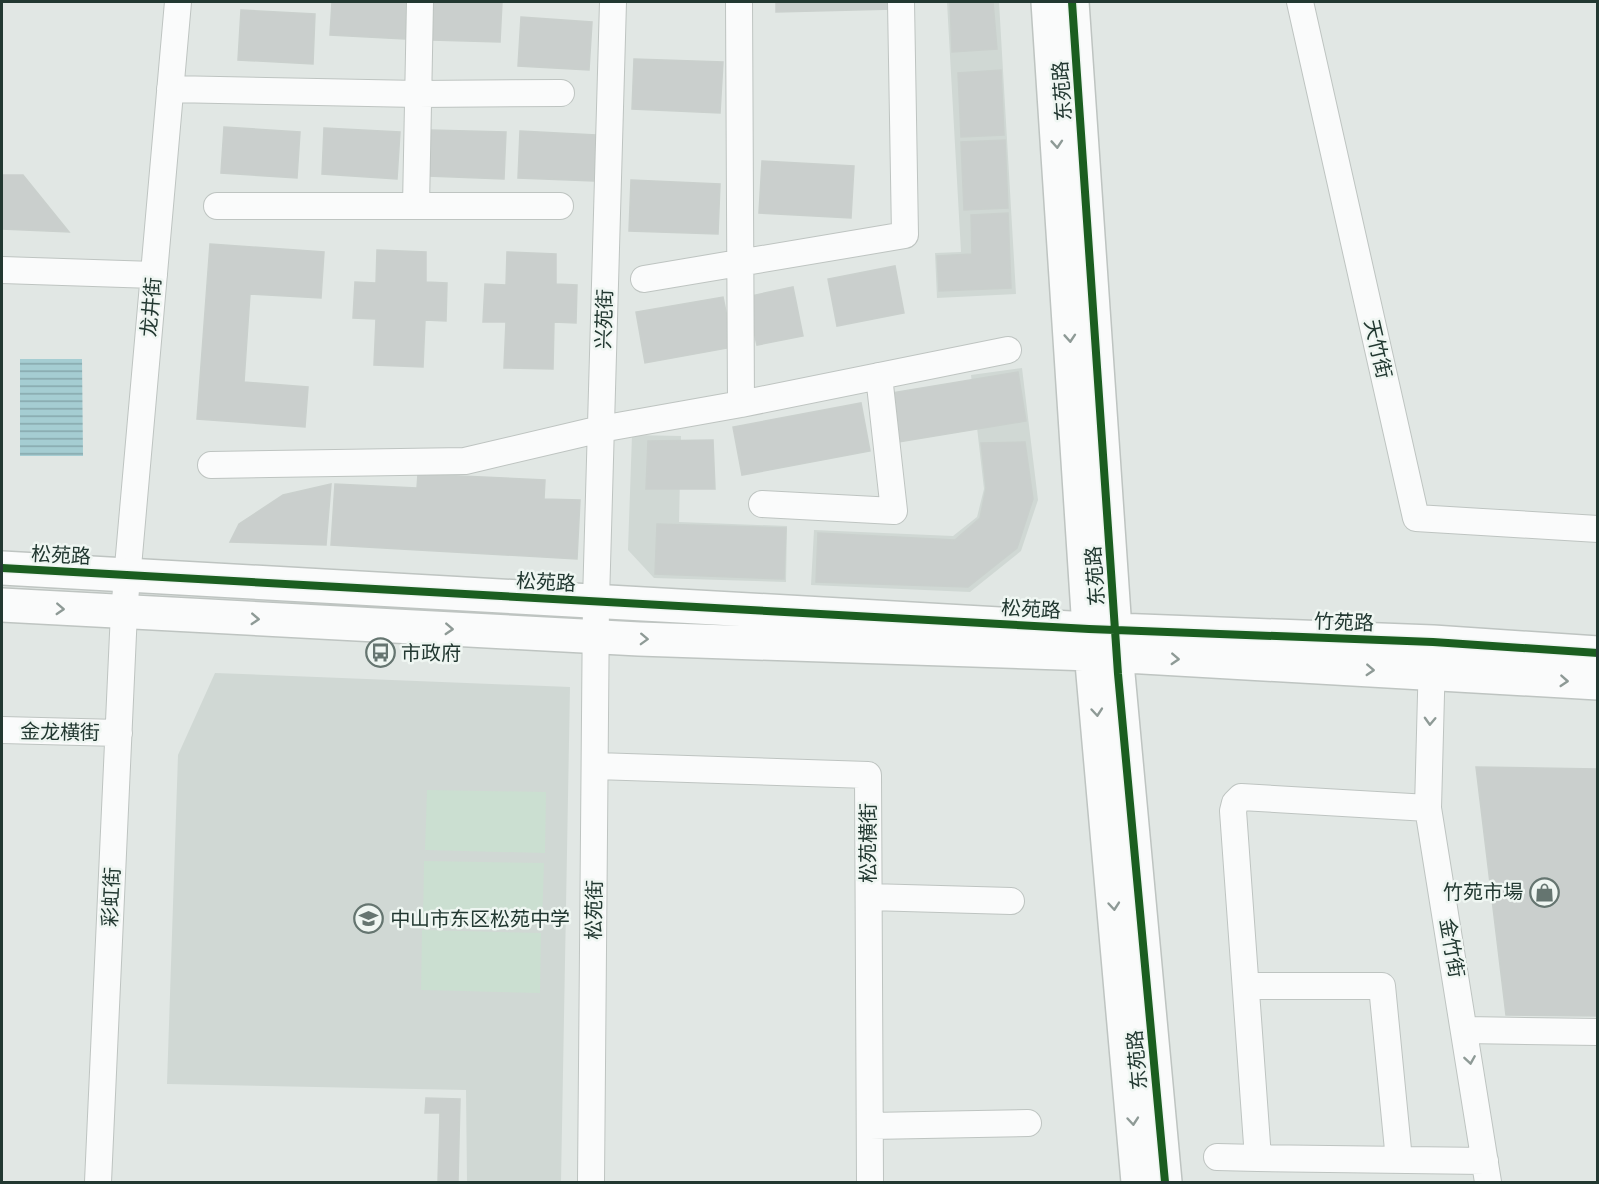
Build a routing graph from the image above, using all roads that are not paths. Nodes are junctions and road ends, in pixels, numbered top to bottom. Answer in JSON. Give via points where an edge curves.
{"nodes":[{"id":1,"x":178,"y":2,"type":"edge"},
{"id":2,"x":420,"y":2,"type":"edge"},
{"id":3,"x":613,"y":2,"type":"edge"},
{"id":4,"x":739,"y":2,"type":"edge"},
{"id":5,"x":901,"y":2,"type":"edge"},
{"id":6,"x":1048,"y":2,"type":"edge"},
{"id":7,"x":1072,"y":2,"type":"edge"},
{"id":8,"x":1300,"y":2,"type":"edge"},
{"id":9,"x":170,"y":89,"type":"junction"},
{"id":10,"x":561,"y":93,"type":"dead end"},
{"id":11,"x":418,"y":94,"type":"junction"},
{"id":12,"x":217,"y":206,"type":"dead end"},
{"id":13,"x":416,"y":206,"type":"junction"},
{"id":14,"x":560,"y":206,"type":"dead end"},
{"id":15,"x":740,"y":263,"type":"junction"},
{"id":16,"x":2,"y":270,"type":"edge"},
{"id":17,"x":154,"y":275,"type":"junction"},
{"id":18,"x":644,"y":279,"type":"dead end"},
{"id":19,"x":1008,"y":350,"type":"dead end"},
{"id":20,"x":879,"y":376,"type":"junction"},
{"id":21,"x":741,"y":404,"type":"junction"},
{"id":22,"x":601,"y":429,"type":"junction"},
{"id":23,"x":211,"y":465,"type":"dead end"},
{"id":24,"x":762,"y":504,"type":"dead end"},
{"id":25,"x":1598,"y":529,"type":"edge"},
{"id":26,"x":2,"y":568,"type":"edge"},
{"id":27,"x":128,"y":575,"type":"junction"},
{"id":28,"x":596,"y":601,"type":"junction"},
{"id":29,"x":2,"y":606,"type":"edge"},
{"id":30,"x":124,"y":612,"type":"junction"},
{"id":31,"x":597,"y":637,"type":"junction"},
{"id":32,"x":1103,"y":642,"type":"junction"},
{"id":33,"x":1598,"y":653,"type":"edge"},
{"id":34,"x":1432,"y":657,"type":"junction"},
{"id":35,"x":1598,"y":683,"type":"edge"},
{"id":36,"x":2,"y":730,"type":"edge"},
{"id":37,"x":119,"y":733,"type":"junction"},
{"id":38,"x":596,"y":766,"type":"junction"},
{"id":39,"x":1428,"y":808,"type":"junction"},
{"id":40,"x":868,"y":897,"type":"junction"},
{"id":41,"x":1011,"y":901,"type":"dead end"},
{"id":42,"x":1246,"y":986,"type":"junction"},
{"id":43,"x":1466,"y":1030,"type":"junction"},
{"id":44,"x":1598,"y":1032,"type":"edge"},
{"id":45,"x":1028,"y":1123,"type":"dead end"},
{"id":46,"x":870,"y":1126,"type":"junction"},
{"id":47,"x":1217,"y":1157,"type":"dead end"},
{"id":48,"x":1258,"y":1158,"type":"junction"},
{"id":49,"x":1399,"y":1160,"type":"junction"},
{"id":50,"x":1487,"y":1172,"type":"edge"},
{"id":51,"x":98,"y":1182,"type":"edge"},
{"id":52,"x":591,"y":1182,"type":"edge"},
{"id":53,"x":870,"y":1182,"type":"edge"},
{"id":54,"x":1138,"y":1182,"type":"edge"},
{"id":55,"x":1165,"y":1182,"type":"edge"}],
"edges":[{"from":1,"to":9,"type":"street","name":"龙井街"},
{"from":2,"to":11,"type":"street"},
{"from":3,"to":22,"type":"street","name":"兴苑街"},
{"from":4,"to":15,"type":"street"},
{"from":5,"to":15,"type":"street","via":[[905,235]]},
{"from":6,"to":32,"type":"street","name":"东苑路","one_way":true},
{"from":7,"to":32,"type":"street","name":"东苑路"},
{"from":8,"to":25,"type":"street","name":"天竹街","via":[[1416,518]]},
{"from":9,"to":11,"type":"street"},
{"from":9,"to":17,"type":"street","name":"龙井街"},
{"from":10,"to":11,"type":"street"},
{"from":11,"to":13,"type":"street"},
{"from":12,"to":13,"type":"street"},
{"from":13,"to":14,"type":"street"},
{"from":15,"to":18,"type":"street"},
{"from":15,"to":21,"type":"street"},
{"from":16,"to":17,"type":"street"},
{"from":17,"to":27,"type":"street","name":"龙井街"},
{"from":19,"to":20,"type":"street"},
{"from":20,"to":21,"type":"street"},
{"from":20,"to":24,"type":"street","via":[[894,511]]},
{"from":21,"to":22,"type":"street"},
{"from":22,"to":23,"type":"street","via":[[465,462]]},
{"from":22,"to":28,"type":"street","name":"兴苑街"},
{"from":26,"to":27,"type":"street","name":"松苑路"},
{"from":27,"to":28,"type":"street","name":"松苑路"},
{"from":27,"to":30,"type":"street","name":"龙井街"},
{"from":28,"to":31,"type":"street","name":"兴苑街"},
{"from":28,"to":32,"type":"street","name":"松苑路"},
{"from":29,"to":30,"type":"street","one_way":true},
{"from":30,"to":31,"type":"street","one_way":true},
{"from":30,"to":37,"type":"street","name":"彩虹街"},
{"from":31,"to":32,"type":"street","one_way":true},
{"from":31,"to":38,"type":"street","name":"松苑街"},
{"from":32,"to":34,"type":"street","name":"竹苑路"},
{"from":32,"to":54,"type":"street","name":"东苑路","one_way":true},
{"from":32,"to":55,"type":"street","name":"东苑路"},
{"from":33,"to":34,"type":"street","name":"竹苑路"},
{"from":34,"to":35,"type":"street","name":"竹苑路","one_way":true},
{"from":34,"to":39,"type":"street","name":"金竹街","one_way":true},
{"from":36,"to":37,"type":"street","name":"金龙横街"},
{"from":37,"to":51,"type":"street","name":"彩虹街"},
{"from":38,"to":40,"type":"street","name":"松苑横街","via":[[868,775]]},
{"from":38,"to":52,"type":"street","name":"松苑街"},
{"from":39,"to":42,"type":"street","via":[[1241,797],[1233,811]]},
{"from":39,"to":43,"type":"street","name":"金竹街"},
{"from":40,"to":41,"type":"street"},
{"from":40,"to":46,"type":"street","name":"松苑横街"},
{"from":42,"to":48,"type":"street"},
{"from":42,"to":49,"type":"street","via":[[1382,986]]},
{"from":43,"to":44,"type":"street"},
{"from":43,"to":50,"type":"street","name":"金竹街","one_way":true},
{"from":45,"to":46,"type":"street"},
{"from":46,"to":53,"type":"street","name":"松苑横街"},
{"from":47,"to":48,"type":"street"},
{"from":48,"to":49,"type":"street"},
{"from":49,"to":50,"type":"street"}]}
